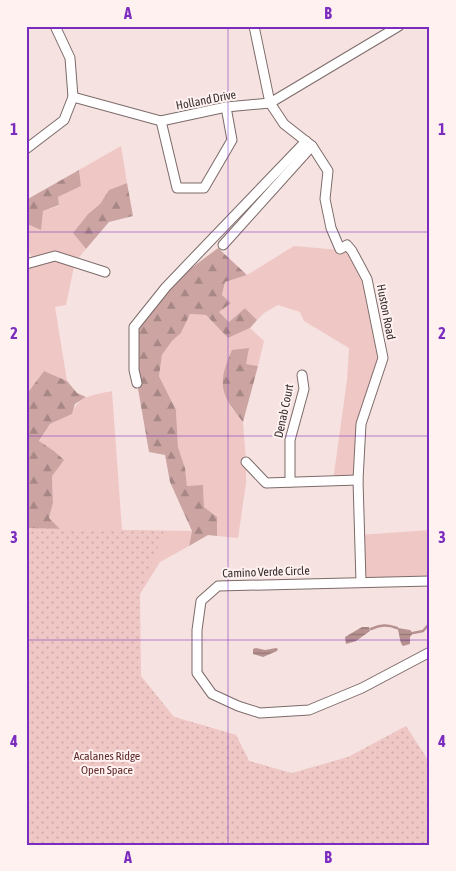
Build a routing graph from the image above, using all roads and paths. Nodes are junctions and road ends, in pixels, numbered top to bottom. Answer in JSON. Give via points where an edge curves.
{"nodes":[{"id":1,"x":55,"y":26,"type":"edge"},
{"id":2,"x":254,"y":26,"type":"edge"},
{"id":3,"x":399,"y":26,"type":"edge"},
{"id":4,"x":73,"y":96,"type":"junction"},
{"id":5,"x":270,"y":103,"type":"junction"},
{"id":6,"x":226,"y":107,"type":"junction"},
{"id":7,"x":161,"y":121,"type":"junction"},
{"id":8,"x":309,"y":144,"type":"junction"},
{"id":9,"x":26,"y":149,"type":"edge"},
{"id":10,"x":223,"y":245,"type":"dead end"},
{"id":11,"x":26,"y":264,"type":"edge"},
{"id":12,"x":105,"y":272,"type":"dead end"},
{"id":13,"x":302,"y":375,"type":"dead end"},
{"id":14,"x":137,"y":383,"type":"dead end"},
{"id":15,"x":246,"y":462,"type":"dead end"},
{"id":16,"x":358,"y":480,"type":"junction"},
{"id":17,"x":290,"y":482,"type":"junction"},
{"id":18,"x":430,"y":581,"type":"edge"},
{"id":19,"x":361,"y":582,"type":"junction"},
{"id":20,"x":430,"y":652,"type":"edge"}],
"edges":[{"from":1,"to":4,"type":"street","via":[[70,58]]},
{"from":2,"to":5,"type":"street","name":"Huston Road"},
{"from":3,"to":5,"type":"street","name":"Holland Drive"},
{"from":4,"to":7,"type":"street","name":"Holland Drive"},
{"from":4,"to":9,"type":"street","via":[[64,120]]},
{"from":5,"to":6,"type":"street","name":"Holland Drive"},
{"from":5,"to":8,"type":"street","name":"Huston Road","via":[[284,124]]},
{"from":6,"to":7,"type":"street","name":"Holland Drive"},
{"from":6,"to":7,"type":"street","via":[[232,140],[204,188],[176,188]]},
{"from":8,"to":10,"type":"street"},
{"from":8,"to":14,"type":"street","via":[[166,287],[134,327]]},
{"from":8,"to":16,"type":"street","name":"Huston Road","via":[[328,170],[325,199],[331,228],[340,249],[347,246],[352,251],[367,279],[383,358],[361,424]]},
{"from":11,"to":12,"type":"street","via":[[55,256]]},
{"from":13,"to":17,"type":"street","name":"Denab Court","via":[[304,389],[290,440]]},
{"from":15,"to":17,"type":"street","via":[[266,482]]},
{"from":16,"to":17,"type":"street"},
{"from":16,"to":19,"type":"street","name":"Huston Road"},
{"from":18,"to":19,"type":"street","name":"Camino Verde Circle"},
{"from":19,"to":20,"type":"street","name":"Camino Verde Circle","via":[[218,586],[201,600],[197,673],[212,694],[260,713],[309,710],[362,688]]}]}
